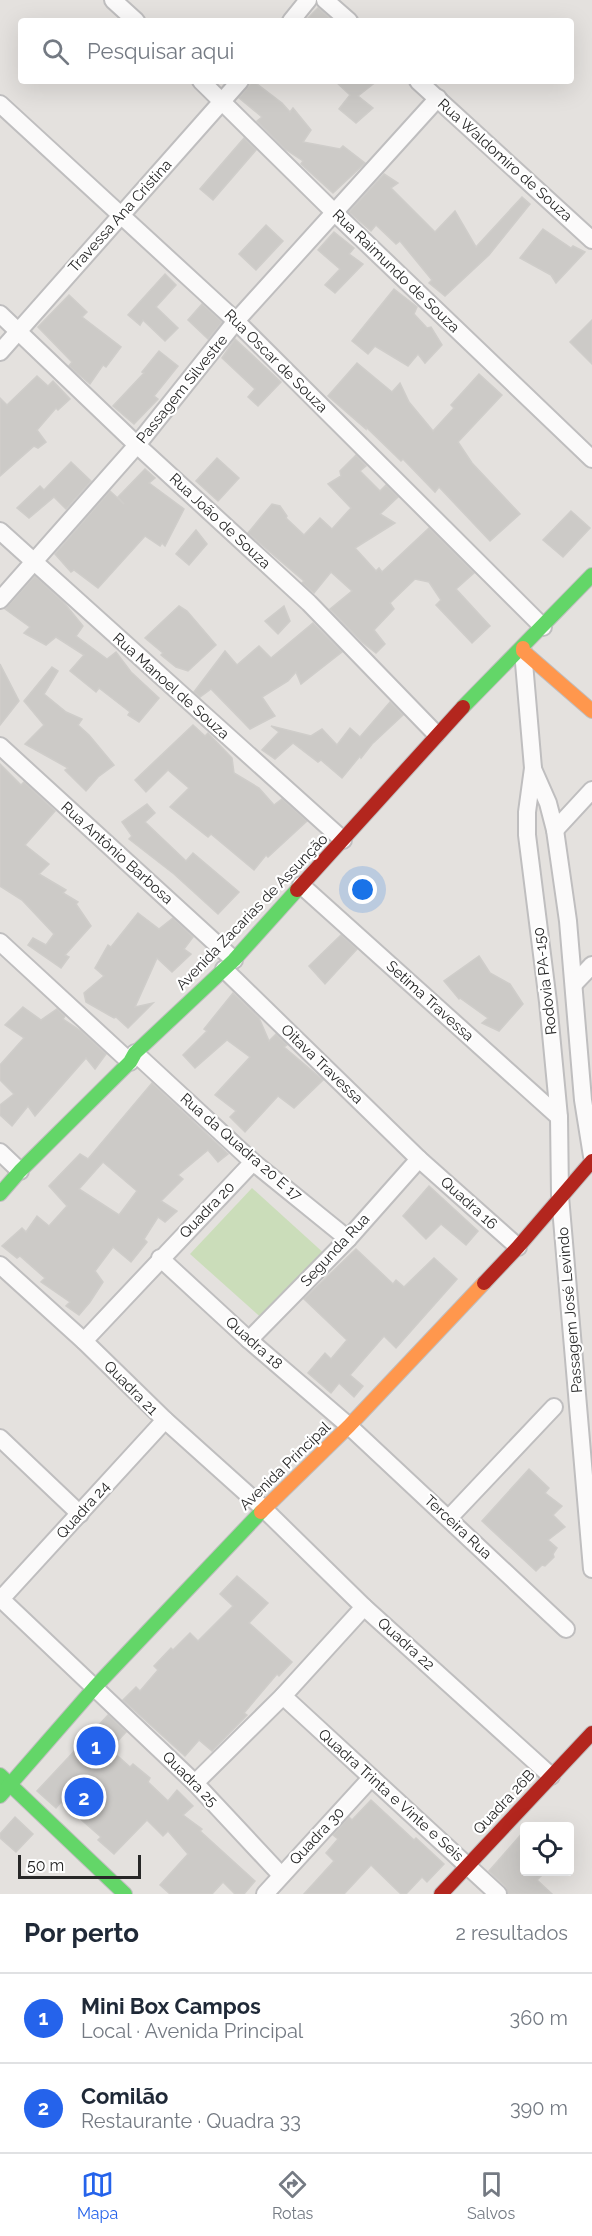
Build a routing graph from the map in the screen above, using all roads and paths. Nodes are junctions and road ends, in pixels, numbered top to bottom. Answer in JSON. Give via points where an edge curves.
{"nodes":[{"id":1,"x":113,"y":0,"type":"edge"},
{"id":2,"x":308,"y":0,"type":"edge"},
{"id":3,"x":326,"y":0,"type":"edge"},
{"id":4,"x":133,"y":18,"type":"edge"},
{"id":5,"x":293,"y":18,"type":"edge"},
{"id":6,"x":346,"y":18,"type":"edge"},
{"id":7,"x":204,"y":84,"type":"edge"},
{"id":8,"x":237,"y":84,"type":"edge"},
{"id":9,"x":422,"y":84,"type":"edge"},
{"id":10,"x":438,"y":98,"type":"junction"},
{"id":11,"x":223,"y":101,"type":"junction"},
{"id":12,"x":0,"y":104,"type":"edge"},
{"id":13,"x":335,"y":213,"type":"junction"},
{"id":14,"x":120,"y":214,"type":"junction"},
{"id":15,"x":592,"y":240,"type":"edge"},
{"id":16,"x":0,"y":314,"type":"edge"},
{"id":17,"x":236,"y":321,"type":"junction"},
{"id":18,"x":18,"y":331,"type":"junction"},
{"id":19,"x":0,"y":352,"type":"edge"},
{"id":20,"x":137,"y":445,"type":"junction"},
{"id":21,"x":592,"y":459,"type":"edge"},
{"id":22,"x":0,"y":531,"type":"edge"},
{"id":23,"x":35,"y":563,"type":"junction"},
{"id":24,"x":592,"y":575,"type":"edge"},
{"id":25,"x":0,"y":600,"type":"edge"},
{"id":26,"x":543,"y":627,"type":"junction"},
{"id":27,"x":523,"y":650,"type":"junction"},
{"id":28,"x":592,"y":711,"type":"edge"},
{"id":29,"x":436,"y":734,"type":"junction"},
{"id":30,"x":0,"y":746,"type":"edge"},
{"id":31,"x":533,"y":768,"type":"junction"},
{"id":32,"x":592,"y":790,"type":"edge"},
{"id":33,"x":555,"y":830,"type":"junction"},
{"id":34,"x":343,"y":840,"type":"junction"},
{"id":35,"x":301,"y":885,"type":"junction"},
{"id":36,"x":0,"y":942,"type":"edge"},
{"id":37,"x":229,"y":964,"type":"junction"},
{"id":38,"x":592,"y":965,"type":"edge"},
{"id":39,"x":574,"y":984,"type":"junction"},
{"id":40,"x":133,"y":1058,"type":"junction"},
{"id":41,"x":559,"y":1118,"type":"junction"},
{"id":42,"x":0,"y":1152,"type":"edge"},
{"id":43,"x":419,"y":1159,"type":"junction"},
{"id":44,"x":592,"y":1159,"type":"edge"},
{"id":45,"x":253,"y":1162,"type":"junction"},
{"id":46,"x":21,"y":1171,"type":"junction"},
{"id":47,"x":0,"y":1194,"type":"edge"},
{"id":48,"x":560,"y":1196,"type":"junction"},
{"id":49,"x":348,"y":1239,"type":"junction"},
{"id":50,"x":518,"y":1247,"type":"junction"},
{"id":51,"x":160,"y":1258,"type":"junction"},
{"id":52,"x":0,"y":1265,"type":"edge"},
{"id":53,"x":249,"y":1340,"type":"junction"},
{"id":54,"x":84,"y":1341,"type":"junction"},
{"id":55,"x":554,"y":1407,"type":"dead end"},
{"id":56,"x":165,"y":1420,"type":"junction"},
{"id":57,"x":349,"y":1426,"type":"junction"},
{"id":58,"x":0,"y":1438,"type":"edge"},
{"id":59,"x":264,"y":1509,"type":"junction"},
{"id":60,"x":80,"y":1514,"type":"junction"},
{"id":61,"x":448,"y":1518,"type":"junction"},
{"id":62,"x":592,"y":1569,"type":"edge"},
{"id":63,"x":1,"y":1598,"type":"edge"},
{"id":64,"x":364,"y":1607,"type":"junction"},
{"id":65,"x":566,"y":1629,"type":"dead end"},
{"id":66,"x":95,"y":1687,"type":"junction"},
{"id":67,"x":283,"y":1696,"type":"junction"},
{"id":68,"x":592,"y":1733,"type":"edge"},
{"id":69,"x":551,"y":1776,"type":"junction"},
{"id":70,"x":371,"y":1778,"type":"junction"},
{"id":71,"x":5,"y":1780,"type":"edge"},
{"id":72,"x":195,"y":1783,"type":"junction"},
{"id":73,"x":0,"y":1796,"type":"edge"},
{"id":74,"x":468,"y":1865,"type":"junction"},
{"id":75,"x":281,"y":1875,"type":"junction"},
{"id":76,"x":124,"y":1894,"type":"edge"},
{"id":77,"x":265,"y":1894,"type":"edge"},
{"id":78,"x":441,"y":1894,"type":"edge"},
{"id":79,"x":498,"y":1894,"type":"edge"}],
"edges":[{"from":1,"to":4,"type":"street"},
{"from":2,"to":5,"type":"street"},
{"from":3,"to":6,"type":"street"},
{"from":7,"to":11,"type":"street","name":"Rua Raimundo de Souza"},
{"from":8,"to":11,"type":"street","name":"Travessa Ana Cristina"},
{"from":9,"to":10,"type":"street","name":"Rua Waldomiro de Souza"},
{"from":10,"to":13,"type":"street","name":"Passagem Silvestre"},
{"from":10,"to":15,"type":"street","name":"Rua Waldomiro de Souza"},
{"from":11,"to":13,"type":"street","name":"Rua Raimundo de Souza"},
{"from":11,"to":14,"type":"street","name":"Travessa Ana Cristina"},
{"from":12,"to":14,"type":"street","name":"Rua Oscar de Souza"},
{"from":13,"to":17,"type":"street","name":"Passagem Silvestre"},
{"from":13,"to":21,"type":"street","name":"Rua Raimundo de Souza"},
{"from":14,"to":17,"type":"street","name":"Rua Oscar de Souza"},
{"from":14,"to":18,"type":"street","name":"Travessa Ana Cristina"},
{"from":16,"to":18,"type":"street","name":"Rua João de Souza"},
{"from":17,"to":20,"type":"street","name":"Passagem Silvestre"},
{"from":17,"to":26,"type":"street","name":"Rua Oscar de Souza"},
{"from":18,"to":19,"type":"street","name":"Travessa Ana Cristina"},
{"from":18,"to":20,"type":"street","name":"Rua João de Souza"},
{"from":20,"to":23,"type":"street","name":"Passagem Silvestre"},
{"from":20,"to":29,"type":"street","name":"Rua João de Souza","via":[[309,603]]},
{"from":22,"to":23,"type":"street","name":"Rua Manoel de Souza"},
{"from":23,"to":25,"type":"street","name":"Passagem Silvestre"},
{"from":23,"to":34,"type":"street","name":"Rua Manoel de Souza"},
{"from":24,"to":26,"type":"street","name":"Avenida Zacarias de Assunção"},
{"from":26,"to":27,"type":"street","name":"Avenida Zacarias de Assunção"},
{"from":27,"to":28,"type":"street"},
{"from":27,"to":29,"type":"street","name":"Avenida Zacarias de Assunção"},
{"from":27,"to":31,"type":"street","name":"Rodovia PA-150"},
{"from":29,"to":34,"type":"street","name":"Avenida Zacarias de Assunção"},
{"from":30,"to":37,"type":"street","name":"Rua Antônio Barbosa"},
{"from":31,"to":33,"type":"street","name":"Rodovia PA-150"},
{"from":31,"to":41,"type":"street","name":"Rodovia PA-150","via":[[527,835]]},
{"from":32,"to":33,"type":"street"},
{"from":33,"to":39,"type":"street","name":"Rodovia PA-150"},
{"from":34,"to":35,"type":"street","name":"Avenida Zacarias de Assunção"},
{"from":35,"to":37,"type":"street","name":"Avenida Zacarias de Assunção"},
{"from":35,"to":41,"type":"street","name":"Setima Travessa"},
{"from":36,"to":40,"type":"street","name":"Rua da Quadra 20 E 17"},
{"from":37,"to":40,"type":"street","name":"Avenida Zacarias de Assunção"},
{"from":37,"to":43,"type":"street","name":"Oitava Travessa"},
{"from":38,"to":39,"type":"street"},
{"from":39,"to":44,"type":"street","name":"Rodovia PA-150"},
{"from":40,"to":45,"type":"street","name":"Rua da Quadra 20 E 17"},
{"from":40,"to":46,"type":"street","name":"Avenida Zacarias de Assunção"},
{"from":41,"to":48,"type":"street","name":"Rodovia PA-150"},
{"from":42,"to":46,"type":"street"},
{"from":43,"to":49,"type":"street","name":"Segunda Rua"},
{"from":43,"to":50,"type":"street","name":"Quadra 16"},
{"from":44,"to":48,"type":"street","name":"Avenida Principal"},
{"from":45,"to":49,"type":"street","name":"Rua da Quadra 20 E 17"},
{"from":45,"to":51,"type":"street","name":"Quadra 20"},
{"from":46,"to":47,"type":"street","name":"Avenida Zacarias de Assunção"},
{"from":48,"to":50,"type":"street","name":"Avenida Principal"},
{"from":48,"to":62,"type":"street","name":"Passagem José Levindo"},
{"from":49,"to":53,"type":"street","name":"Segunda Rua"},
{"from":50,"to":57,"type":"street","name":"Avenida Principal"},
{"from":51,"to":53,"type":"street","name":"Quadra 18"},
{"from":51,"to":54,"type":"street"},
{"from":52,"to":54,"type":"street","name":"Quadra 21"},
{"from":53,"to":57,"type":"street","name":"Quadra 18"},
{"from":54,"to":56,"type":"street","name":"Quadra 21"},
{"from":55,"to":61,"type":"street"},
{"from":56,"to":59,"type":"street","name":"Quadra 21"},
{"from":56,"to":60,"type":"street","name":"Quadra 24"},
{"from":57,"to":59,"type":"street","name":"Avenida Principal"},
{"from":57,"to":61,"type":"street","name":"Terceira Rua"},
{"from":58,"to":60,"type":"street"},
{"from":59,"to":64,"type":"street","name":"Quadra 22"},
{"from":59,"to":66,"type":"street","name":"Avenida Principal"},
{"from":60,"to":63,"type":"street","name":"Quadra 24"},
{"from":61,"to":65,"type":"street","name":"Terceira Rua"},
{"from":63,"to":66,"type":"street","name":"Quadra 24"},
{"from":64,"to":67,"type":"street"},
{"from":64,"to":69,"type":"street","name":"Quadra 22"},
{"from":66,"to":71,"type":"street","name":"Avenida Principal"},
{"from":66,"to":72,"type":"street","name":"Quadra 25"},
{"from":67,"to":70,"type":"street","name":"Quadra Trinta e Vinte e Seis"},
{"from":67,"to":72,"type":"street"},
{"from":68,"to":69,"type":"street","name":"Quadra 26B"},
{"from":69,"to":74,"type":"street","name":"Quadra 26B"},
{"from":70,"to":74,"type":"street","name":"Quadra Trinta e Vinte e Seis"},
{"from":70,"to":75,"type":"street","name":"Quadra 30"},
{"from":71,"to":73,"type":"street","name":"Avenida Principal"},
{"from":71,"to":76,"type":"street"},
{"from":72,"to":75,"type":"street","name":"Quadra 25"},
{"from":74,"to":78,"type":"street","name":"Quadra 26B"},
{"from":74,"to":79,"type":"street","name":"Quadra Trinta e Vinte e Seis"},
{"from":75,"to":77,"type":"street","name":"Quadra 30"}]}
